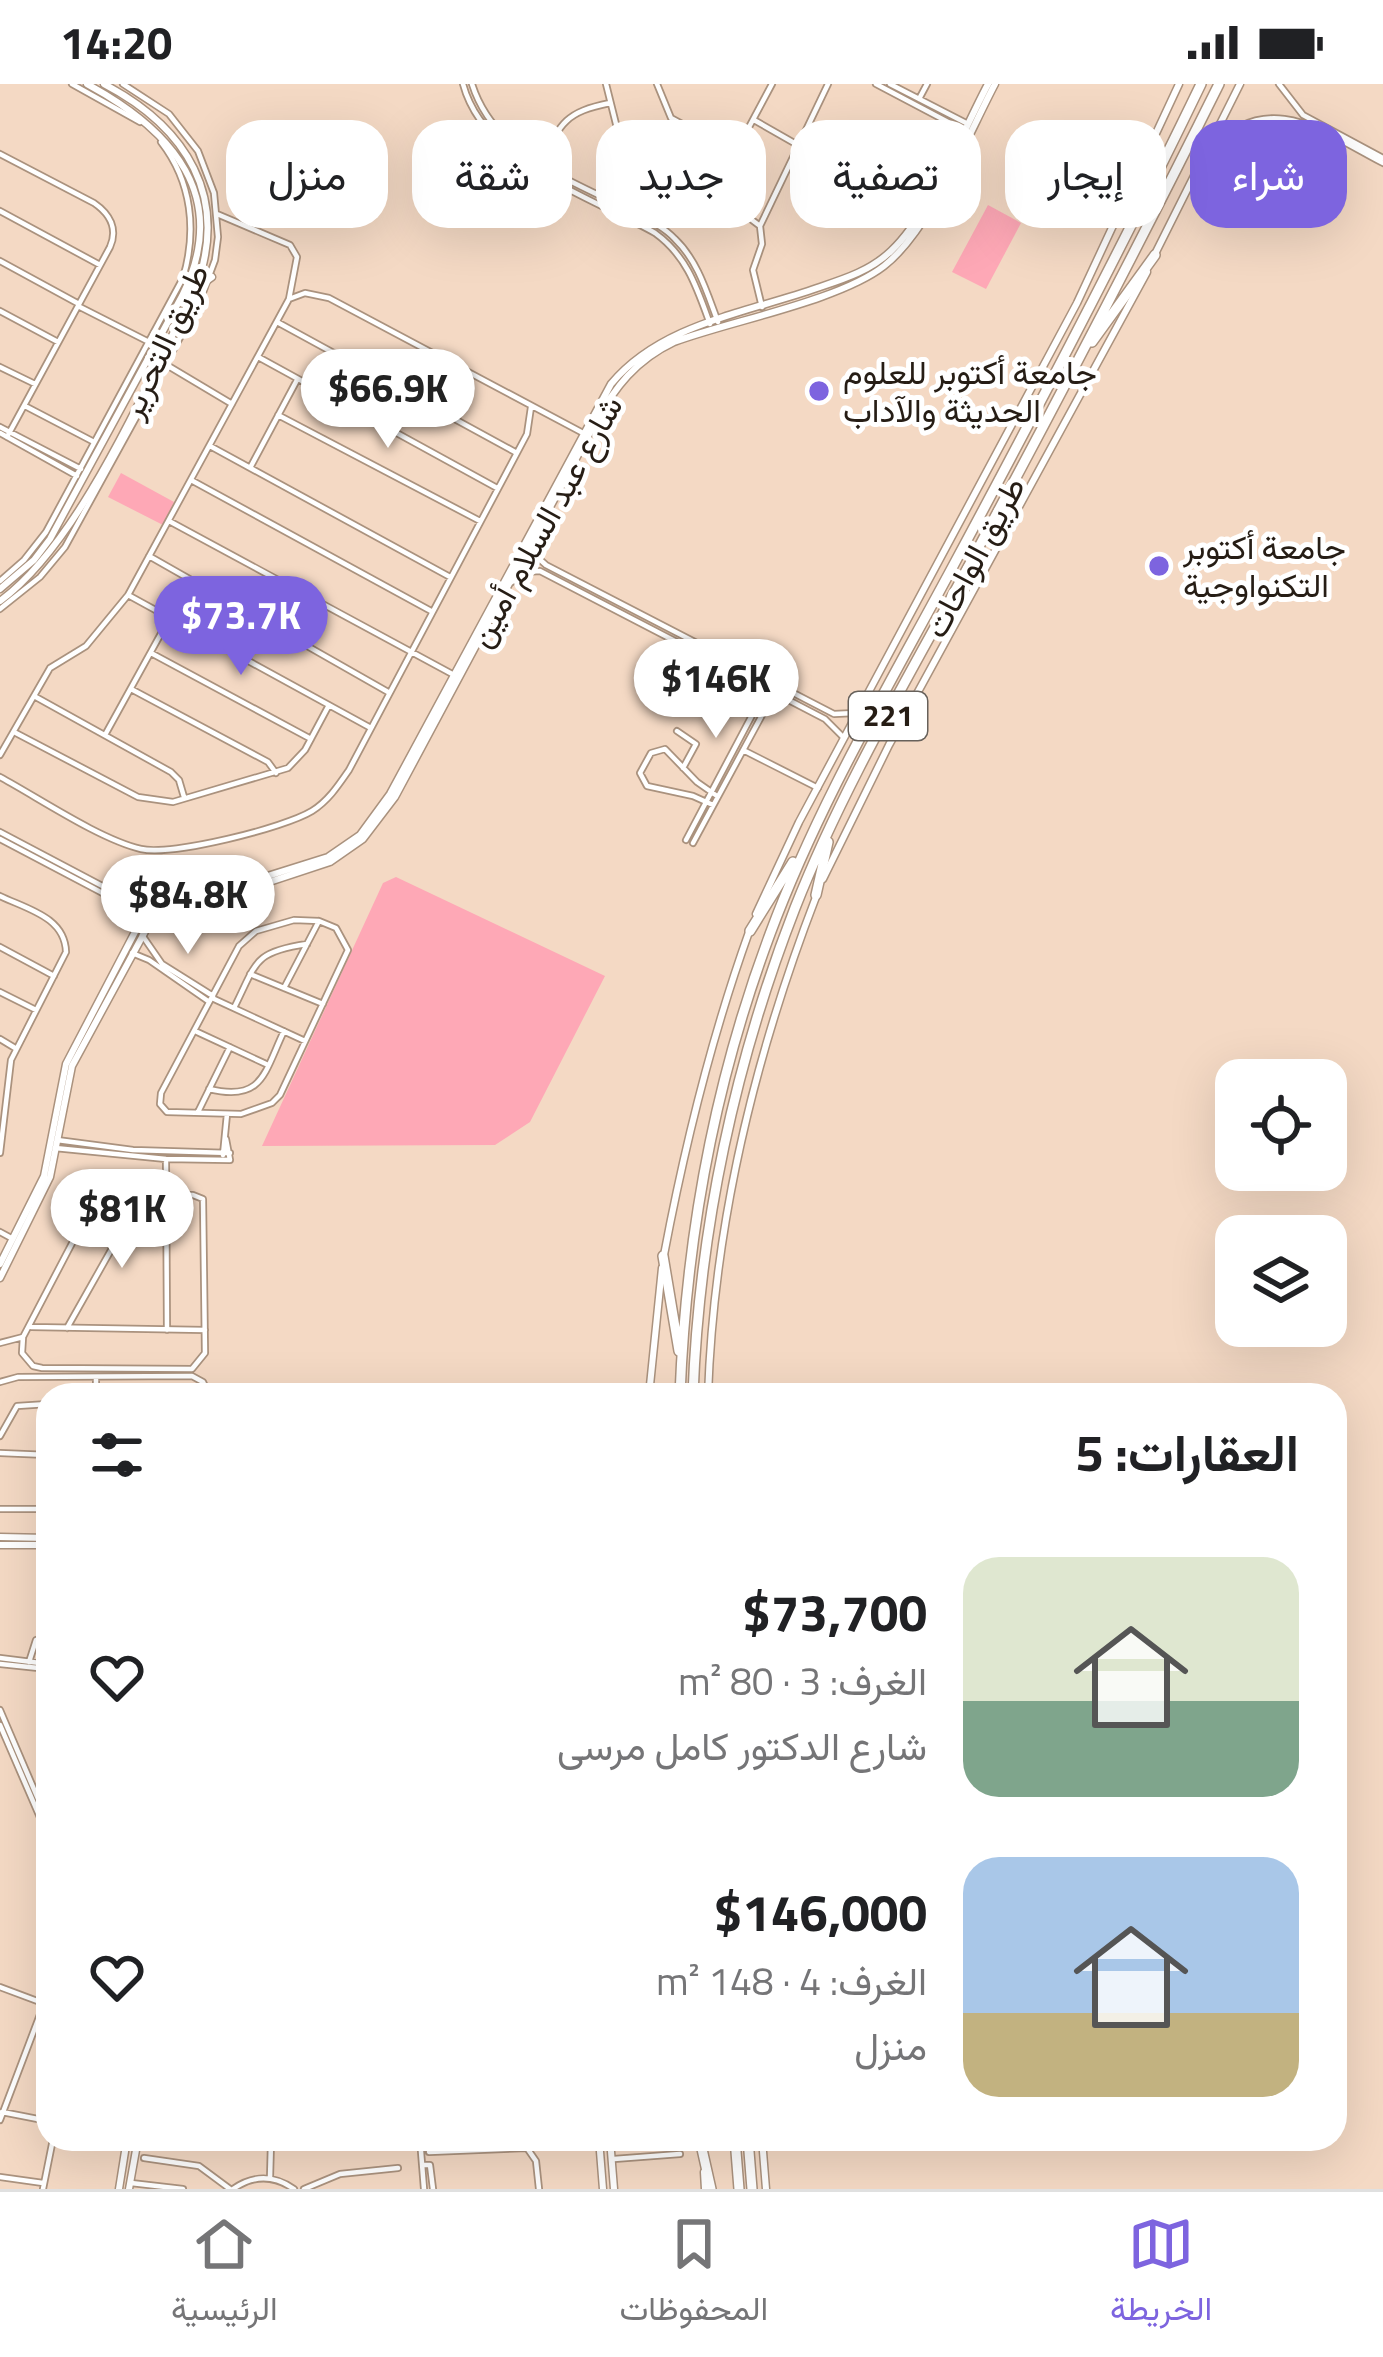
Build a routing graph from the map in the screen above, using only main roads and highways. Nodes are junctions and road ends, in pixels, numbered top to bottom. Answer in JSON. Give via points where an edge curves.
{"nodes":[{"id":1,"x":1201,"y":84,"type":"edge"},
{"id":2,"x":1219,"y":84,"type":"edge"},
{"id":3,"x":1155,"y":255,"type":"road end"},
{"id":4,"x":1087,"y":345,"type":"junction"},
{"id":5,"x":931,"y":608,"type":"junction"},
{"id":6,"x":944,"y":614,"type":"junction"},
{"id":7,"x":921,"y":626,"type":"junction"},
{"id":8,"x":932,"y":635,"type":"junction"},
{"id":9,"x":826,"y":838,"type":"junction"},
{"id":10,"x":806,"y":843,"type":"junction"},
{"id":11,"x":817,"y":895,"type":"road end"},
{"id":12,"x":750,"y":931,"type":"road end"},
{"id":13,"x":663,"y":1256,"type":"road end"},
{"id":14,"x":681,"y":1361,"type":"junction"},
{"id":15,"x":680,"y":1383,"type":"edge"},
{"id":16,"x":694,"y":1383,"type":"edge"},
{"id":17,"x":702,"y":2151,"type":"edge"},
{"id":18,"x":736,"y":2151,"type":"edge"},
{"id":19,"x":749,"y":2151,"type":"edge"},
{"id":20,"x":708,"y":2189,"type":"edge"},
{"id":21,"x":739,"y":2189,"type":"edge"},
{"id":22,"x":752,"y":2189,"type":"edge"}],
"edges":[{"from":1,"to":5,"type":"highway","name":"طريق الواحات","number":"221"},
{"from":2,"to":4,"type":"highway","name":"طريق الواحات","number":"221"},
{"from":3,"to":4,"type":"highway"},
{"from":4,"to":6,"type":"highway","name":"طريق الواحات","number":"221"},
{"from":5,"to":6,"type":"highway"},
{"from":5,"to":7,"type":"highway","name":"طريق الواحات","number":"221"},
{"from":6,"to":8,"type":"highway","name":"طريق الواحات","number":"221"},
{"from":7,"to":8,"type":"highway"},
{"from":7,"to":10,"type":"highway","name":"طريق الواحات","number":"221"},
{"from":8,"to":9,"type":"highway","name":"طريق الواحات","number":"221"},
{"from":9,"to":11,"type":"highway"},
{"from":9,"to":16,"type":"highway","name":"طريق الواحات","number":"221","via":[[771,974],[735,1097],[699,1296]]},
{"from":10,"to":12,"type":"highway"},
{"from":10,"to":14,"type":"highway","name":"طريق الواحات","number":"221","via":[[721,1097]]},
{"from":13,"to":14,"type":"highway"},
{"from":14,"to":15,"type":"highway","name":"طريق الواحات","number":"221"},
{"from":17,"to":20,"type":"highway"},
{"from":18,"to":21,"type":"highway"},
{"from":19,"to":22,"type":"highway"}]}
